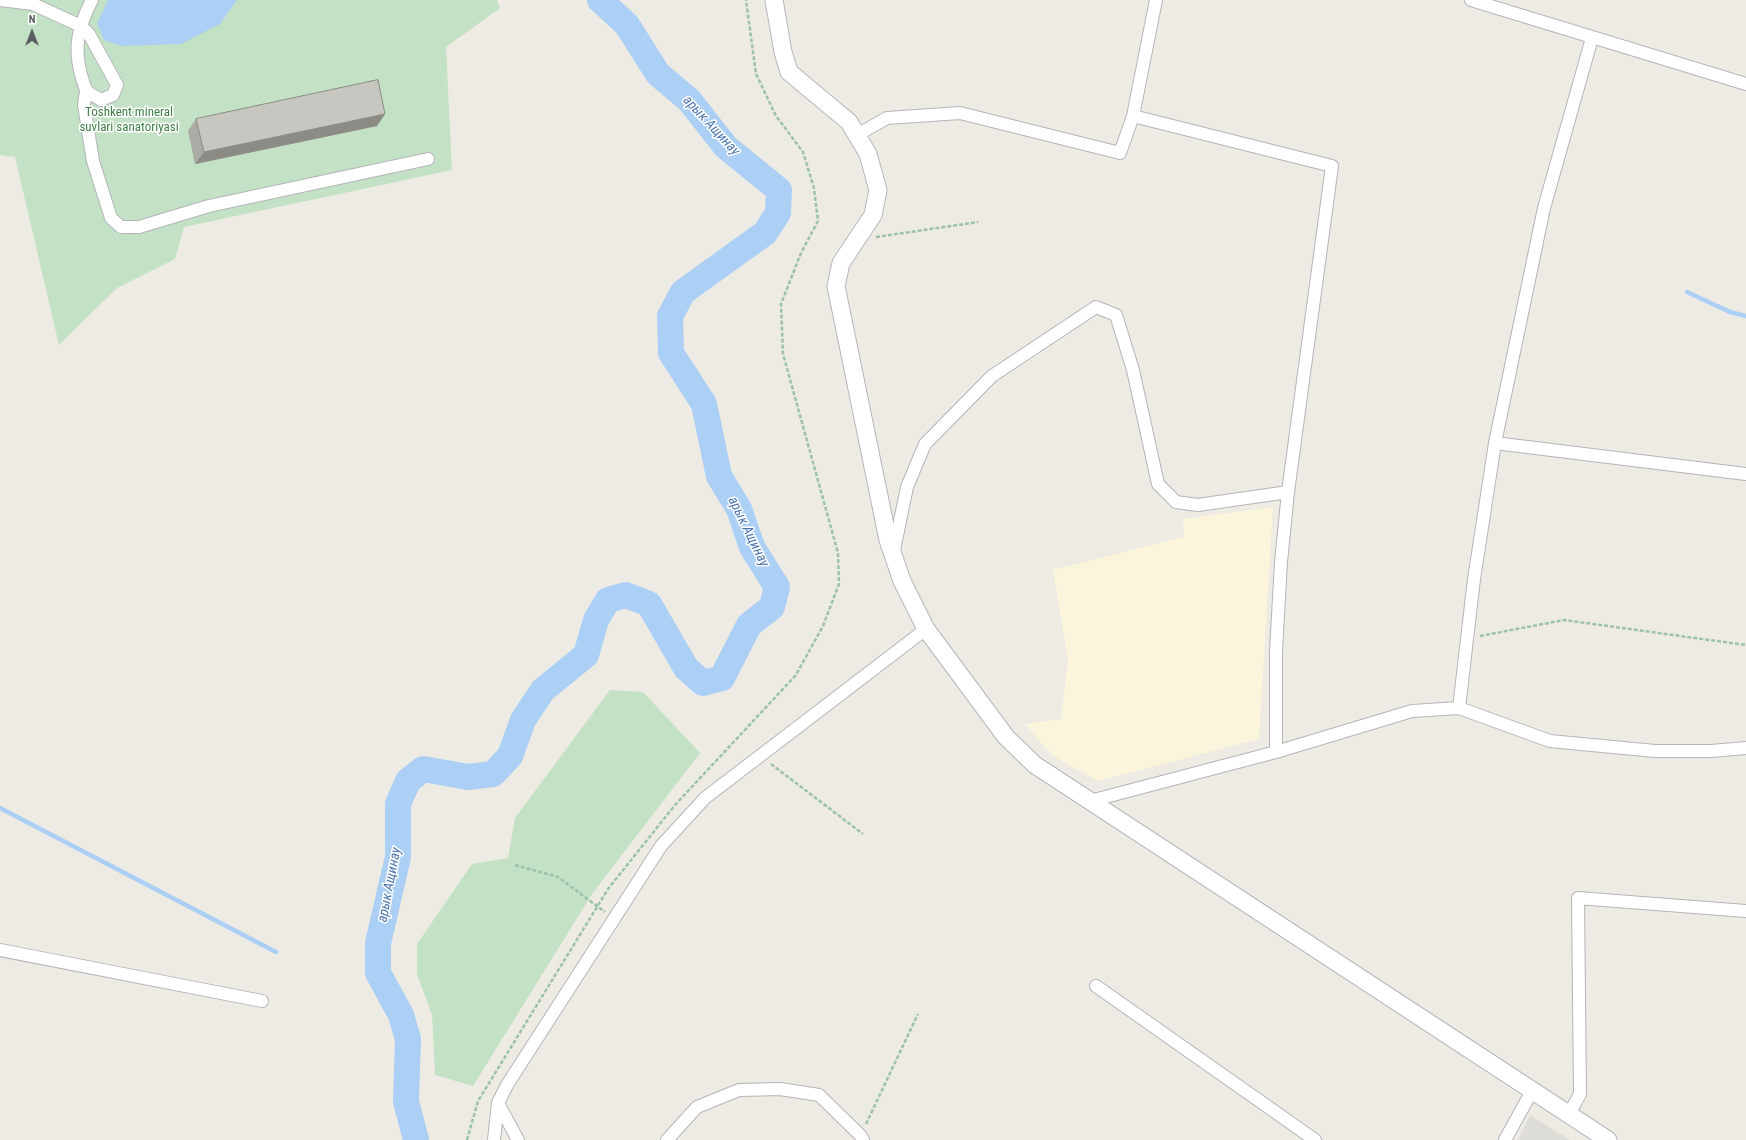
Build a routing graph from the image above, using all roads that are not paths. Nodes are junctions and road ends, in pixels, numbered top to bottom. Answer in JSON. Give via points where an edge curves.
{"nodes":[{"id":1,"x":0,"y":0,"type":"edge"},
{"id":2,"x":92,"y":0,"type":"edge"},
{"id":3,"x":774,"y":0,"type":"edge"},
{"id":4,"x":1156,"y":0,"type":"edge"},
{"id":5,"x":1471,"y":0,"type":"edge"},
{"id":6,"x":81,"y":26,"type":"junction"},
{"id":7,"x":1592,"y":38,"type":"junction"},
{"id":8,"x":1746,"y":84,"type":"edge"},
{"id":9,"x":86,"y":90,"type":"junction"},
{"id":10,"x":1133,"y":116,"type":"junction"},
{"id":11,"x":857,"y":135,"type":"junction"},
{"id":12,"x":428,"y":159,"type":"dead end"},
{"id":13,"x":1495,"y":443,"type":"junction"},
{"id":14,"x":1746,"y":474,"type":"edge"},
{"id":15,"x":1288,"y":492,"type":"junction"},
{"id":16,"x":893,"y":555,"type":"junction"},
{"id":17,"x":926,"y":629,"type":"junction"},
{"id":18,"x":1459,"y":708,"type":"junction"},
{"id":19,"x":1746,"y":748,"type":"edge"},
{"id":20,"x":1276,"y":752,"type":"junction"},
{"id":21,"x":1090,"y":801,"type":"junction"},
{"id":22,"x":1746,"y":910,"type":"edge"},
{"id":23,"x":0,"y":950,"type":"edge"},
{"id":24,"x":1096,"y":986,"type":"dead end"},
{"id":25,"x":262,"y":1001,"type":"dead end"},
{"id":26,"x":1532,"y":1091,"type":"junction"},
{"id":27,"x":498,"y":1103,"type":"junction"},
{"id":28,"x":1569,"y":1114,"type":"junction"},
{"id":29,"x":861,"y":1138,"type":"edge"},
{"id":30,"x":494,"y":1140,"type":"edge"},
{"id":31,"x":518,"y":1140,"type":"edge"},
{"id":32,"x":667,"y":1140,"type":"edge"},
{"id":33,"x":1315,"y":1140,"type":"edge"},
{"id":34,"x":1505,"y":1140,"type":"edge"},
{"id":35,"x":1608,"y":1140,"type":"edge"}],
"edges":[{"from":1,"to":6,"type":"street","via":[[33,4]]},
{"from":2,"to":6,"type":"street"},
{"from":3,"to":11,"type":"main road","via":[[789,72],[849,122]]},
{"from":4,"to":10,"type":"street"},
{"from":5,"to":7,"type":"street"},
{"from":6,"to":9,"type":"street","via":[[76,45],[78,67]]},
{"from":6,"to":9,"type":"street","via":[[89,34],[117,85],[113,95],[101,100]]},
{"from":7,"to":8,"type":"street"},
{"from":7,"to":13,"type":"street","via":[[1544,208]]},
{"from":9,"to":12,"type":"street","via":[[84,105],[93,161],[111,218],[121,227],[139,227],[209,206]]},
{"from":10,"to":11,"type":"street","via":[[1120,153],[960,113],[887,118]]},
{"from":10,"to":15,"type":"street","via":[[1332,166]]},
{"from":11,"to":16,"type":"main road","via":[[868,154],[878,190],[873,215],[841,263],[836,286]]},
{"from":13,"to":14,"type":"street"},
{"from":13,"to":18,"type":"street","via":[[1474,578]]},
{"from":15,"to":16,"type":"street","via":[[1198,506],[1176,502],[1158,484],[1133,370],[1116,315],[1096,307],[992,376],[925,444],[907,487]]},
{"from":15,"to":20,"type":"street","via":[[1276,651]]},
{"from":16,"to":17,"type":"main road","via":[[902,581]]},
{"from":17,"to":21,"type":"main road","via":[[1006,737],[1036,765]]},
{"from":17,"to":27,"type":"street","via":[[705,798],[661,846],[507,1085]]},
{"from":18,"to":19,"type":"street","via":[[1550,741],[1655,751]]},
{"from":18,"to":20,"type":"street","via":[[1412,711]]},
{"from":20,"to":21,"type":"street"},
{"from":21,"to":26,"type":"main road"},
{"from":22,"to":28,"type":"street","via":[[1578,898],[1580,1094]]},
{"from":23,"to":25,"type":"street"},
{"from":24,"to":33,"type":"street"},
{"from":26,"to":28,"type":"main road"},
{"from":26,"to":34,"type":"street"},
{"from":27,"to":30,"type":"street"},
{"from":27,"to":31,"type":"street"},
{"from":28,"to":35,"type":"main road"},
{"from":29,"to":32,"type":"street","via":[[819,1095],[780,1089],[739,1090],[697,1107]]}]}
